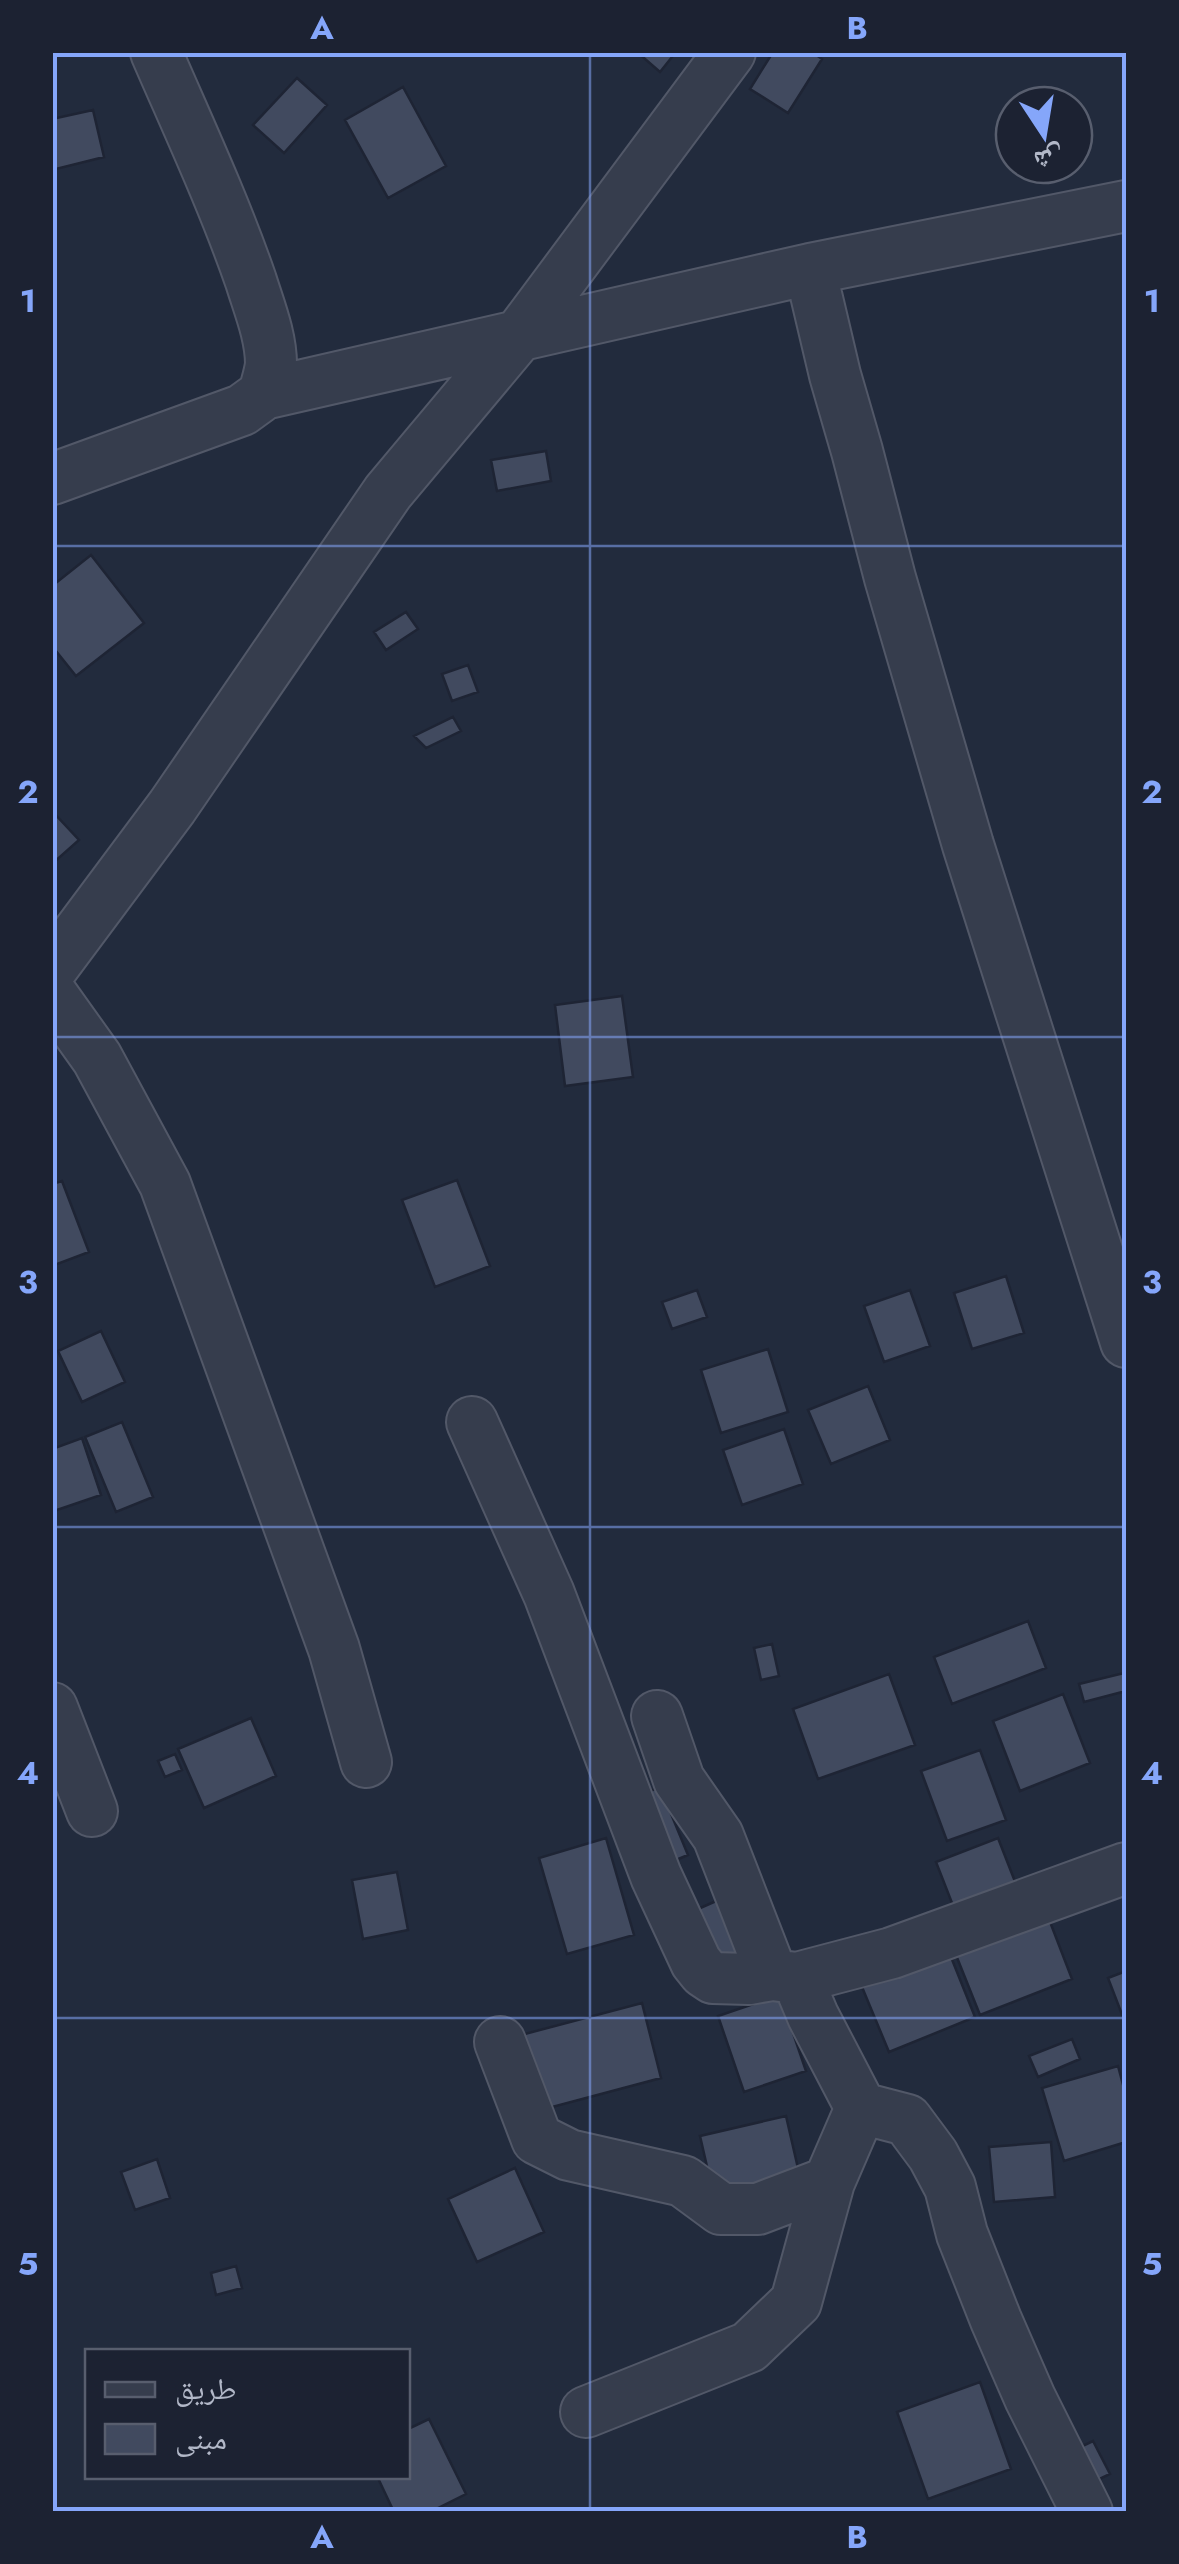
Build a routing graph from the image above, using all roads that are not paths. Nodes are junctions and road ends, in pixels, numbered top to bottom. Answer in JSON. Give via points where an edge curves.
{"nodes":[{"id":1,"x":156,"y":52,"type":"edge"},
{"id":2,"x":730,"y":52,"type":"edge"},
{"id":3,"x":1126,"y":206,"type":"edge"},
{"id":4,"x":810,"y":269,"type":"junction"},
{"id":5,"x":517,"y":338,"type":"junction"},
{"id":6,"x":264,"y":394,"type":"junction"},
{"id":7,"x":52,"y":480,"type":"edge"},
{"id":8,"x":52,"y":968,"type":"edge"},
{"id":9,"x":52,"y":995,"type":"edge"},
{"id":10,"x":1126,"y":1342,"type":"edge"},
{"id":11,"x":472,"y":1422,"type":"dead end"},
{"id":12,"x":52,"y":1708,"type":"edge"},
{"id":13,"x":656,"y":1716,"type":"dead end"},
{"id":14,"x":366,"y":1762,"type":"dead end"},
{"id":15,"x":92,"y":1811,"type":"dead end"},
{"id":16,"x":1126,"y":1868,"type":"edge"},
{"id":17,"x":784,"y":1977,"type":"junction"},
{"id":18,"x":500,"y":2042,"type":"dead end"},
{"id":19,"x":861,"y":2108,"type":"junction"},
{"id":20,"x":829,"y":2182,"type":"junction"},
{"id":21,"x":586,"y":2412,"type":"dead end"},
{"id":22,"x":1087,"y":2512,"type":"edge"}],
"edges":[{"from":1,"to":6,"type":"street","via":[[240,248],[266,332],[271,365]]},
{"from":2,"to":5,"type":"street"},
{"from":3,"to":4,"type":"street"},
{"from":4,"to":5,"type":"street"},
{"from":4,"to":10,"type":"street","via":[[968,846]]},
{"from":5,"to":6,"type":"street"},
{"from":5,"to":8,"type":"street","via":[[388,492],[172,807]]},
{"from":6,"to":7,"type":"street","via":[[242,410]]},
{"from":9,"to":14,"type":"street","via":[[97,1058],[166,1184],[334,1649]]},
{"from":11,"to":17,"type":"street","via":[[696,1962],[713,1978]]},
{"from":12,"to":15,"type":"street"},
{"from":13,"to":17,"type":"street","via":[[680,1780],[718,1836]]},
{"from":16,"to":17,"type":"street","via":[[892,1953]]},
{"from":17,"to":19,"type":"street","via":[[813,2016]]},
{"from":18,"to":20,"type":"street","via":[[537,2139],[569,2156],[683,2180],[720,2209],[758,2209]]},
{"from":19,"to":20,"type":"street"},
{"from":19,"to":22,"type":"street","via":[[907,2120],[933,2155],[996,2320]]},
{"from":20,"to":21,"type":"street","via":[[796,2302],[749,2347]]}]}
